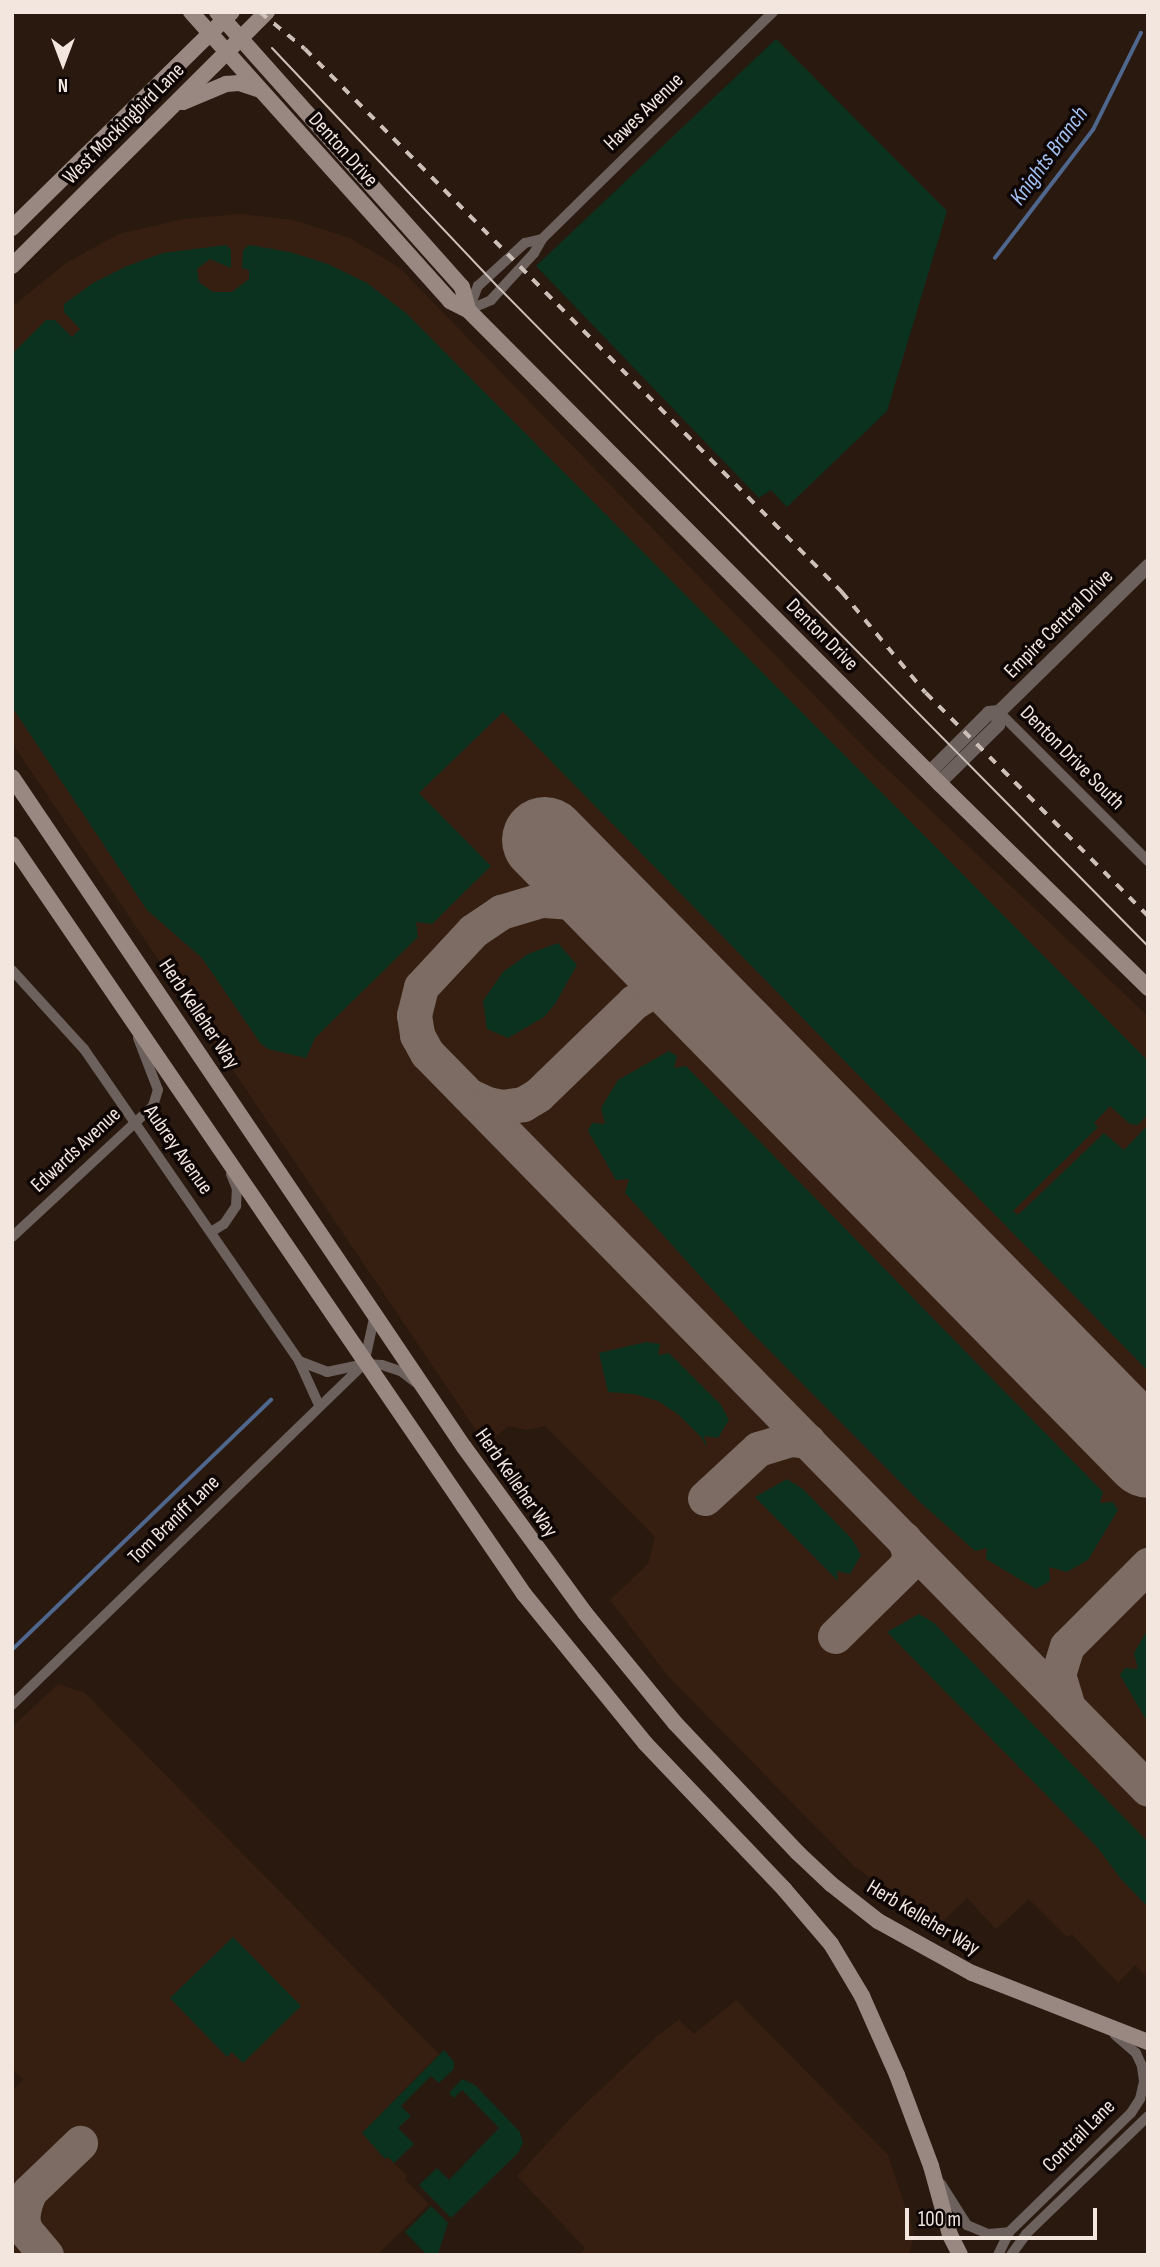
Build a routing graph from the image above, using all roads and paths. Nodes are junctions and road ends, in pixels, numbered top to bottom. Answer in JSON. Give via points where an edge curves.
{"nodes":[{"id":1,"x":191,"y":12,"type":"edge"},
{"id":2,"x":267,"y":12,"type":"edge"},
{"id":3,"x":773,"y":12,"type":"edge"},
{"id":4,"x":224,"y":15,"type":"edge"},
{"id":5,"x":210,"y":34,"type":"junction"},
{"id":6,"x":241,"y":37,"type":"junction"},
{"id":7,"x":226,"y":51,"type":"junction"},
{"id":8,"x":262,"y":91,"type":"junction"},
{"id":9,"x":166,"y":112,"type":"junction"},
{"id":10,"x":47,"y":193,"type":"junction"},
{"id":11,"x":65,"y":213,"type":"junction"},
{"id":12,"x":12,"y":228,"type":"edge"},
{"id":13,"x":542,"y":239,"type":"junction"},
{"id":14,"x":12,"y":266,"type":"edge"},
{"id":15,"x":468,"y":310,"type":"junction"},
{"id":16,"x":1148,"y":566,"type":"edge"},
{"id":17,"x":999,"y":712,"type":"junction"},
{"id":18,"x":12,"y":777,"type":"edge"},
{"id":19,"x":934,"y":778,"type":"junction"},
{"id":20,"x":12,"y":844,"type":"edge"},
{"id":21,"x":1148,"y":861,"type":"edge"},
{"id":22,"x":12,"y":971,"type":"edge"},
{"id":23,"x":1148,"y":988,"type":"edge"},
{"id":24,"x":125,"y":1010,"type":"junction"},
{"id":25,"x":134,"y":1121,"type":"junction"},
{"id":26,"x":221,"y":1149,"type":"junction"},
{"id":27,"x":211,"y":1232,"type":"junction"},
{"id":28,"x":12,"y":1237,"type":"edge"},
{"id":29,"x":375,"y":1314,"type":"junction"},
{"id":30,"x":299,"y":1361,"type":"junction"},
{"id":31,"x":364,"y":1364,"type":"junction"},
{"id":32,"x":426,"y":1390,"type":"junction"},
{"id":33,"x":319,"y":1405,"type":"junction"},
{"id":34,"x":12,"y":1705,"type":"edge"},
{"id":35,"x":1082,"y":2014,"type":"junction"},
{"id":36,"x":1148,"y":2042,"type":"edge"},
{"id":37,"x":1148,"y":2116,"type":"edge"},
{"id":38,"x":931,"y":2166,"type":"junction"},
{"id":39,"x":1009,"y":2232,"type":"junction"},
{"id":40,"x":960,"y":2255,"type":"edge"},
{"id":41,"x":998,"y":2255,"type":"edge"},
{"id":42,"x":1011,"y":2255,"type":"edge"}],
"edges":[{"from":1,"to":5,"type":"main road","name":"Denton Drive"},
{"from":2,"to":6,"type":"main road","name":"West Mockingbird Lane"},
{"from":3,"to":13,"type":"street","name":"Hawes Avenue"},
{"from":4,"to":5,"type":"main road","name":"West Mockingbird Lane"},
{"from":4,"to":6,"type":"main road","name":"Denton Drive"},
{"from":5,"to":7,"type":"main road","name":"Denton Drive"},
{"from":5,"to":10,"type":"main road","name":"West Mockingbird Lane"},
{"from":6,"to":7,"type":"main road","name":"West Mockingbird Lane"},
{"from":6,"to":15,"type":"main road","name":"Denton Drive","via":[[462,287]]},
{"from":7,"to":8,"type":"main road","name":"Denton Drive"},
{"from":7,"to":9,"type":"main road","name":"West Mockingbird Lane"},
{"from":8,"to":9,"type":"main road","via":[[226,83]]},
{"from":8,"to":15,"type":"main road","name":"Denton Drive","via":[[450,301]]},
{"from":9,"to":11,"type":"main road","name":"West Mockingbird Lane"},
{"from":10,"to":11,"type":"main road"},
{"from":10,"to":12,"type":"main road","name":"West Mockingbird Lane"},
{"from":11,"to":14,"type":"main road","name":"West Mockingbird Lane"},
{"from":13,"to":15,"type":"street","name":"Hawes Avenue","via":[[491,300]]},
{"from":13,"to":15,"type":"street","name":"Hawes Avenue","via":[[525,243],[478,286]]},
{"from":15,"to":19,"type":"main road","name":"Denton Drive"},
{"from":16,"to":17,"type":"street","name":"Empire Central Drive"},
{"from":17,"to":19,"type":"street","name":"Empire Central Drive","via":[[989,713]]},
{"from":17,"to":21,"type":"street","name":"Denton Drive South"},
{"from":18,"to":29,"type":"main road","name":"Herb Kelleher Way"},
{"from":19,"to":23,"type":"main road","name":"Denton Drive"},
{"from":20,"to":24,"type":"main road"},
{"from":22,"to":25,"type":"street","name":"Aubrey Avenue","via":[[84,1049]]},
{"from":24,"to":25,"type":"street","name":"Edwards Avenue","via":[[158,1090],[153,1106]]},
{"from":24,"to":26,"type":"main road"},
{"from":25,"to":27,"type":"street","name":"Aubrey Avenue"},
{"from":25,"to":28,"type":"street","name":"Edwards Avenue"},
{"from":26,"to":27,"type":"street","via":[[237,1189],[236,1206],[224,1224]]},
{"from":26,"to":31,"type":"main road"},
{"from":27,"to":30,"type":"street","name":"Aubrey Avenue"},
{"from":29,"to":31,"type":"street"},
{"from":29,"to":32,"type":"main road","name":"Herb Kelleher Way"},
{"from":30,"to":31,"type":"street","via":[[327,1372]]},
{"from":30,"to":33,"type":"street","name":"Aubrey Avenue"},
{"from":31,"to":32,"type":"street","via":[[401,1371]]},
{"from":31,"to":33,"type":"street","name":"Tom Braniff Lane"},
{"from":31,"to":38,"type":"main road","via":[[555,1636],[653,1752],[831,1944],[873,2020]]},
{"from":32,"to":35,"type":"main road","name":"Herb Kelleher Way","via":[[584,1612],[675,1723],[798,1853],[878,1921],[936,1955]]},
{"from":33,"to":34,"type":"street","name":"Tom Braniff Lane"},
{"from":35,"to":36,"type":"main road","name":"Herb Kelleher Way"},
{"from":35,"to":39,"type":"street","name":"Contrail Lane","via":[[1136,2053],[1144,2081],[1140,2099]]},
{"from":37,"to":42,"type":"street","name":"Contrail Lane","via":[[1026,2234]]},
{"from":38,"to":39,"type":"street","via":[[967,2225],[988,2234]]},
{"from":38,"to":40,"type":"main road"},
{"from":39,"to":41,"type":"street","name":"Contrail Lane"}]}
